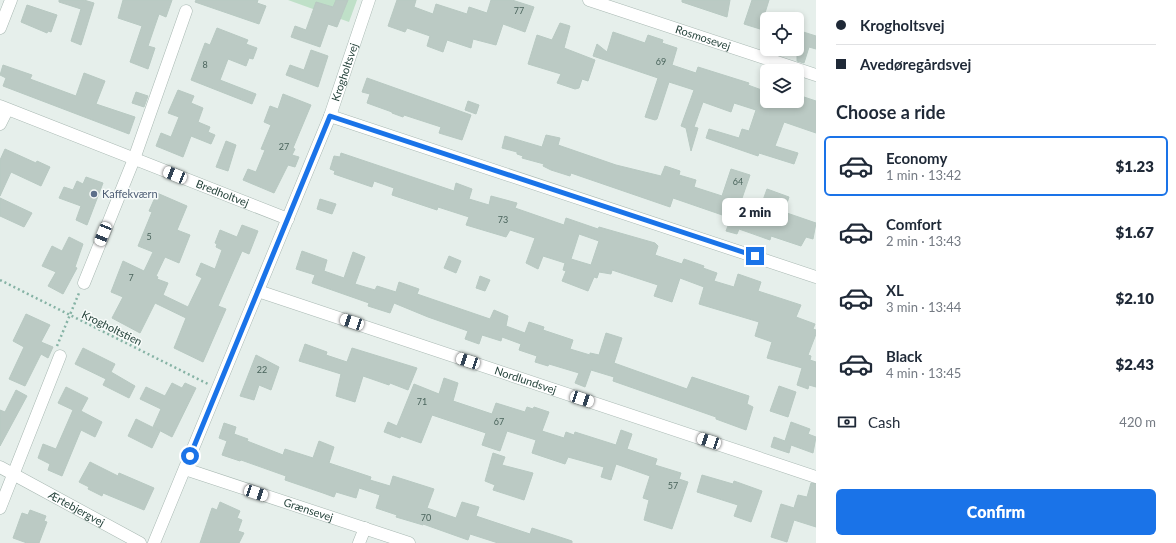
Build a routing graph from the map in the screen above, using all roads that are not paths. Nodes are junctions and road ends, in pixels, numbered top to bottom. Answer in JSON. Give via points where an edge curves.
{"nodes":[{"id":1,"x":11,"y":0,"type":"edge"},
{"id":2,"x":369,"y":0,"type":"edge"},
{"id":3,"x":589,"y":0,"type":"edge"},
{"id":4,"x":186,"y":11,"type":"dead end"},
{"id":5,"x":0,"y":28,"type":"edge"},
{"id":6,"x":816,"y":75,"type":"edge"},
{"id":7,"x":4,"y":108,"type":"edge"},
{"id":8,"x":330,"y":116,"type":"junction"},
{"id":9,"x":0,"y":124,"type":"edge"},
{"id":10,"x":134,"y":159,"type":"junction"},
{"id":11,"x":288,"y":219,"type":"junction"},
{"id":12,"x":816,"y":277,"type":"edge"},
{"id":13,"x":84,"y":283,"type":"road end"},
{"id":14,"x":258,"y":292,"type":"junction"},
{"id":15,"x":60,"y":356,"type":"road end"},
{"id":16,"x":0,"y":467,"type":"edge"},
{"id":17,"x":185,"y":469,"type":"junction"},
{"id":18,"x":13,"y":474,"type":"junction"},
{"id":19,"x":816,"y":477,"type":"edge"},
{"id":20,"x":0,"y":508,"type":"edge"},
{"id":21,"x":365,"y":528,"type":"junction"},
{"id":22,"x":140,"y":543,"type":"edge"},
{"id":23,"x":154,"y":543,"type":"edge"},
{"id":24,"x":359,"y":543,"type":"edge"},
{"id":25,"x":409,"y":543,"type":"edge"}],
"edges":[{"from":1,"to":5,"type":"street"},
{"from":2,"to":8,"type":"street","name":"Krogholtsvej"},
{"from":3,"to":6,"type":"street","name":"Rosmosevej"},
{"from":4,"to":10,"type":"street"},
{"from":7,"to":9,"type":"street","name":"Bredholtvej"},
{"from":7,"to":10,"type":"street","name":"Bredholtvej"},
{"from":8,"to":11,"type":"street","name":"Krogholtsvej"},
{"from":8,"to":12,"type":"street"},
{"from":10,"to":11,"type":"street","name":"Bredholtvej"},
{"from":10,"to":13,"type":"street"},
{"from":11,"to":14,"type":"street","name":"Krogholtsvej"},
{"from":14,"to":17,"type":"street","name":"Krogholtsvej"},
{"from":14,"to":19,"type":"street","name":"Nordlundsvej"},
{"from":15,"to":18,"type":"street"},
{"from":16,"to":18,"type":"street","name":"Ærtebjergvej"},
{"from":17,"to":21,"type":"street","name":"Grænsevej"},
{"from":17,"to":23,"type":"street","name":"Krogholtsvej"},
{"from":18,"to":20,"type":"street"},
{"from":18,"to":22,"type":"street","name":"Ærtebjergvej"},
{"from":21,"to":24,"type":"street"},
{"from":21,"to":25,"type":"street","name":"Grænsevej"}]}
